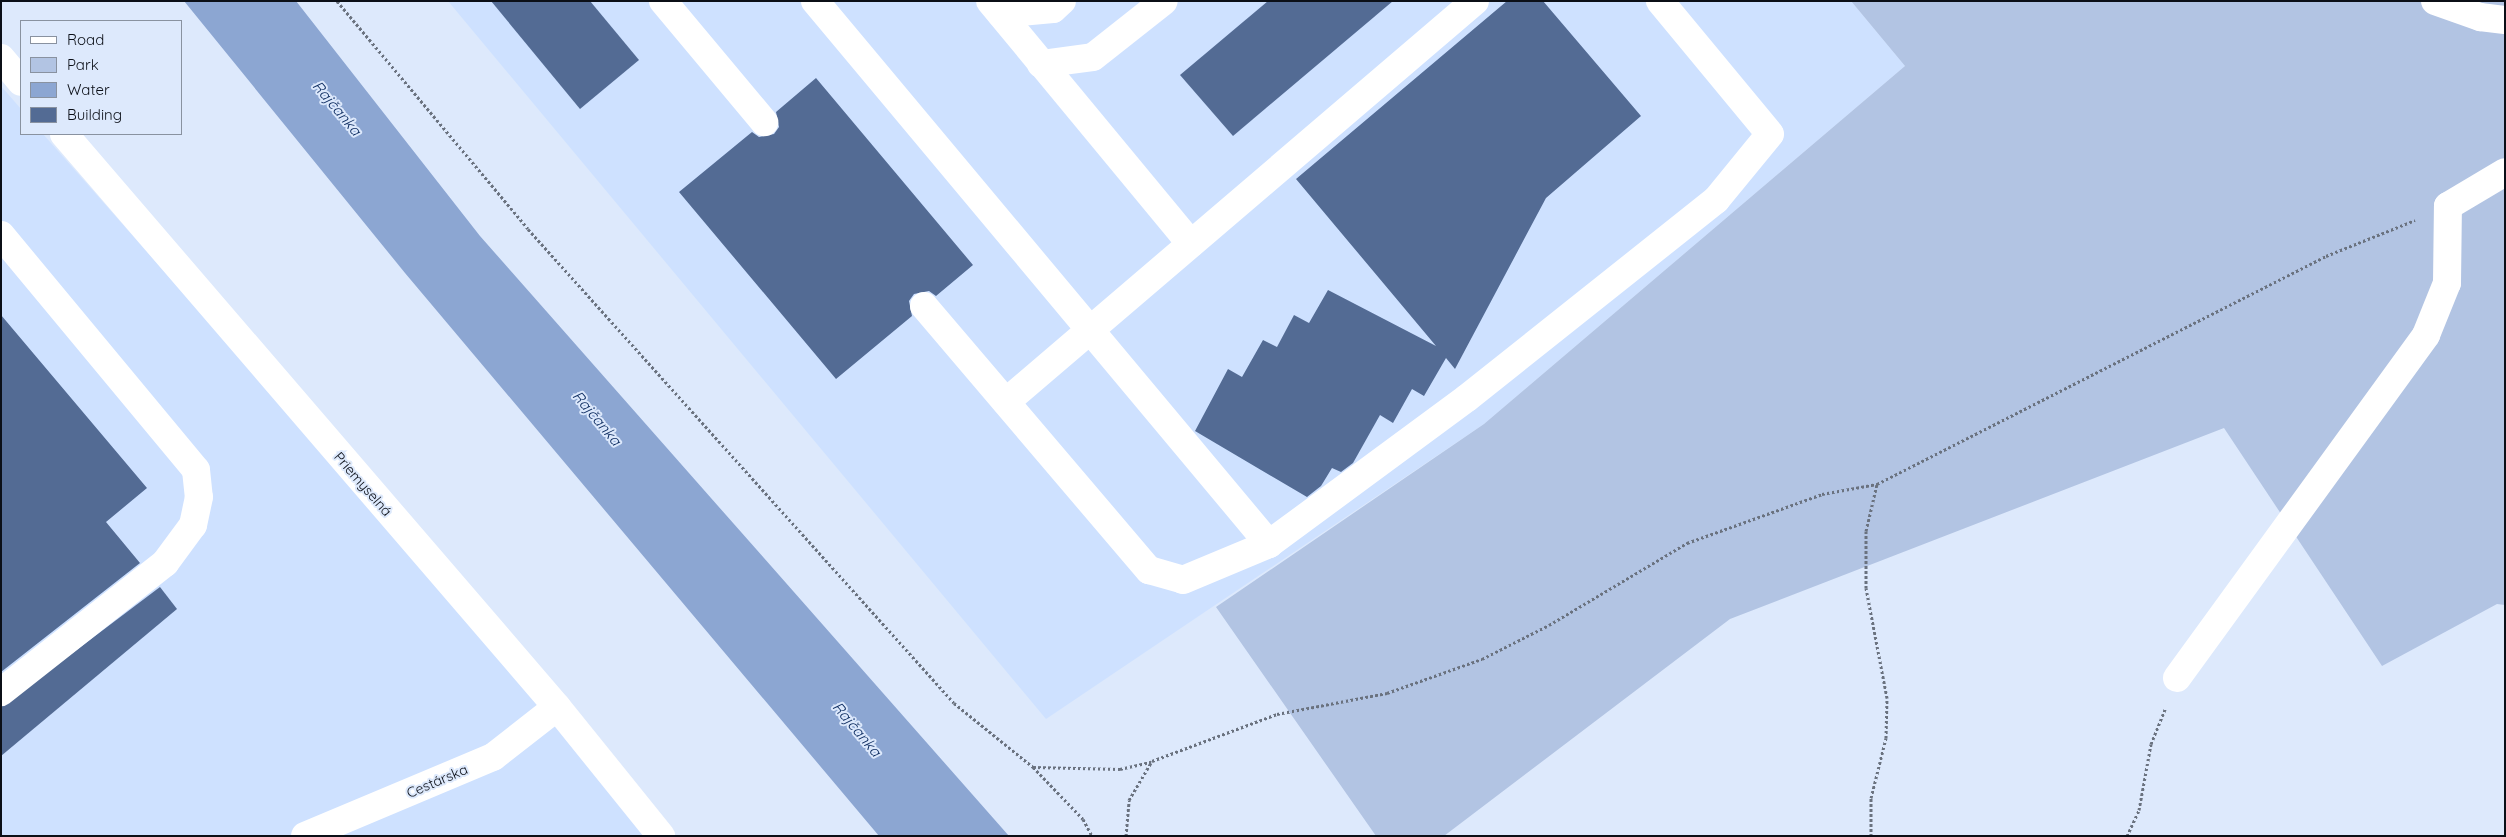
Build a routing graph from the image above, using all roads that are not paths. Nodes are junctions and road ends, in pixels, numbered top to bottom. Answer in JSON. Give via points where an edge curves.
{"nodes":[{"id":1,"x":663,"y":1,"type":"edge"},
{"id":2,"x":815,"y":1,"type":"edge"},
{"id":3,"x":1062,"y":1,"type":"edge"},
{"id":4,"x":1164,"y":1,"type":"edge"},
{"id":5,"x":1475,"y":1,"type":"edge"},
{"id":6,"x":1660,"y":1,"type":"edge"},
{"id":7,"x":2434,"y":1,"type":"edge"},
{"id":8,"x":995,"y":8,"type":"edge"},
{"id":9,"x":2505,"y":20,"type":"edge"},
{"id":10,"x":1,"y":58,"type":"edge"},
{"id":11,"x":1041,"y":64,"type":"junction"},
{"id":12,"x":20,"y":81,"type":"edge"},
{"id":13,"x":764,"y":122,"type":"dead end"},
{"id":14,"x":65,"y":135,"type":"edge"},
{"id":15,"x":2505,"y":172,"type":"edge"},
{"id":16,"x":1,"y":235,"type":"edge"},
{"id":17,"x":1191,"y":244,"type":"junction"},
{"id":18,"x":924,"y":306,"type":"dead end"},
{"id":19,"x":1091,"y":330,"type":"junction"},
{"id":20,"x":1006,"y":402,"type":"junction"},
{"id":21,"x":1268,"y":544,"type":"junction"},
{"id":22,"x":2177,"y":678,"type":"road end"},
{"id":23,"x":1,"y":692,"type":"edge"},
{"id":24,"x":557,"y":707,"type":"junction"},
{"id":25,"x":305,"y":836,"type":"edge"},
{"id":26,"x":661,"y":836,"type":"edge"}],
"edges":[{"from":1,"to":13,"type":"street"},
{"from":2,"to":19,"type":"street"},
{"from":3,"to":8,"type":"street","via":[[1053,8]]},
{"from":4,"to":11,"type":"street","via":[[1093,57]]},
{"from":5,"to":17,"type":"street"},
{"from":6,"to":21,"type":"street","via":[[1770,134],[1716,200],[1467,398]]},
{"from":7,"to":9,"type":"street","via":[[2480,17]]},
{"from":8,"to":11,"type":"street"},
{"from":10,"to":12,"type":"street"},
{"from":11,"to":17,"type":"street"},
{"from":14,"to":24,"type":"street","name":"Priemyselná"},
{"from":15,"to":22,"type":"street","via":[[2448,206],[2447,283],[2426,335]]},
{"from":16,"to":23,"type":"street","via":[[196,470],[199,497],[193,525],[165,563]]},
{"from":17,"to":19,"type":"street"},
{"from":18,"to":20,"type":"street"},
{"from":19,"to":20,"type":"street"},
{"from":19,"to":21,"type":"street"},
{"from":20,"to":21,"type":"street","via":[[1148,570],[1182,580]]},
{"from":24,"to":25,"type":"street","name":"Cestárska","via":[[494,757]]},
{"from":24,"to":26,"type":"street","name":"Priemyselná"}]}
